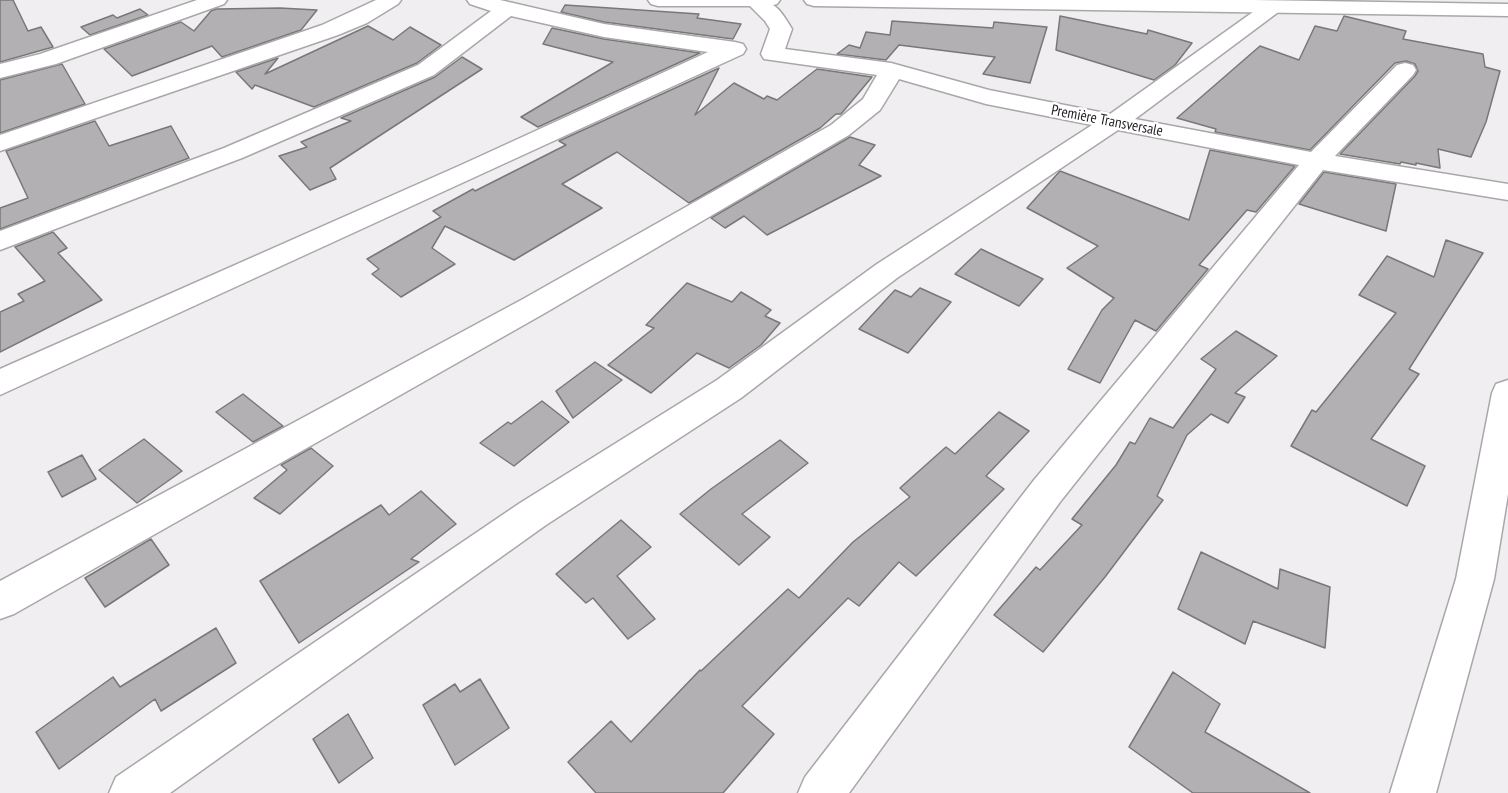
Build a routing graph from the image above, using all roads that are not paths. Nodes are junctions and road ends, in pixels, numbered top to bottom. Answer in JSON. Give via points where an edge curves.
{"nodes":[{"id":1,"x":217,"y":0,"type":"edge"},
{"id":2,"x":391,"y":0,"type":"edge"},
{"id":3,"x":477,"y":0,"type":"edge"},
{"id":4,"x":658,"y":0,"type":"edge"},
{"id":5,"x":754,"y":0,"type":"edge"},
{"id":6,"x":770,"y":0,"type":"edge"},
{"id":7,"x":814,"y":0,"type":"edge"},
{"id":8,"x":1367,"y":3,"type":"edge"},
{"id":9,"x":1274,"y":6,"type":"junction"},
{"id":10,"x":507,"y":9,"type":"junction"},
{"id":11,"x":1508,"y":10,"type":"edge"},
{"id":12,"x":734,"y":49,"type":"junction"},
{"id":13,"x":772,"y":54,"type":"junction"},
{"id":14,"x":891,"y":70,"type":"junction"},
{"id":15,"x":1406,"y":70,"type":"dead end"},
{"id":16,"x":0,"y":71,"type":"edge"},
{"id":17,"x":1114,"y":122,"type":"junction"},
{"id":18,"x":0,"y":143,"type":"edge"},
{"id":19,"x":1317,"y":160,"type":"junction"},
{"id":20,"x":1508,"y":192,"type":"edge"},
{"id":21,"x":0,"y":242,"type":"edge"},
{"id":22,"x":0,"y":383,"type":"edge"},
{"id":23,"x":1508,"y":393,"type":"edge"},
{"id":24,"x":0,"y":601,"type":"edge"},
{"id":25,"x":132,"y":793,"type":"edge"},
{"id":26,"x":821,"y":793,"type":"edge"},
{"id":27,"x":1413,"y":793,"type":"edge"}],
"edges":[{"from":1,"to":16,"type":"street","via":[[48,59]]},
{"from":2,"to":18,"type":"street","via":[[330,30]]},
{"from":3,"to":10,"type":"street","name":"Première Transversale"},
{"from":4,"to":5,"type":"street"},
{"from":5,"to":6,"type":"street"},
{"from":5,"to":13,"type":"street","via":[[774,17],[781,30]]},
{"from":7,"to":9,"type":"street"},
{"from":8,"to":9,"type":"street"},
{"from":8,"to":11,"type":"street"},
{"from":9,"to":17,"type":"street"},
{"from":10,"to":12,"type":"street","name":"Première Transversale","via":[[616,33]]},
{"from":10,"to":21,"type":"street","via":[[426,70],[233,153]]},
{"from":12,"to":13,"type":"street","name":"Première Transversale"},
{"from":12,"to":22,"type":"street"},
{"from":13,"to":14,"type":"street","name":"Première Transversale"},
{"from":14,"to":17,"type":"street","name":"Première Transversale","via":[[986,97]]},
{"from":14,"to":24,"type":"street","via":[[882,93],[840,129],[513,318]]},
{"from":15,"to":19,"type":"street"},
{"from":17,"to":19,"type":"street","name":"Première Transversale"},
{"from":17,"to":25,"type":"street","via":[[887,272],[729,389],[533,514]]},
{"from":19,"to":20,"type":"street","name":"Première Transversale"},
{"from":19,"to":26,"type":"street","via":[[1047,490]]},
{"from":23,"to":27,"type":"street","via":[[1474,579]]}]}
